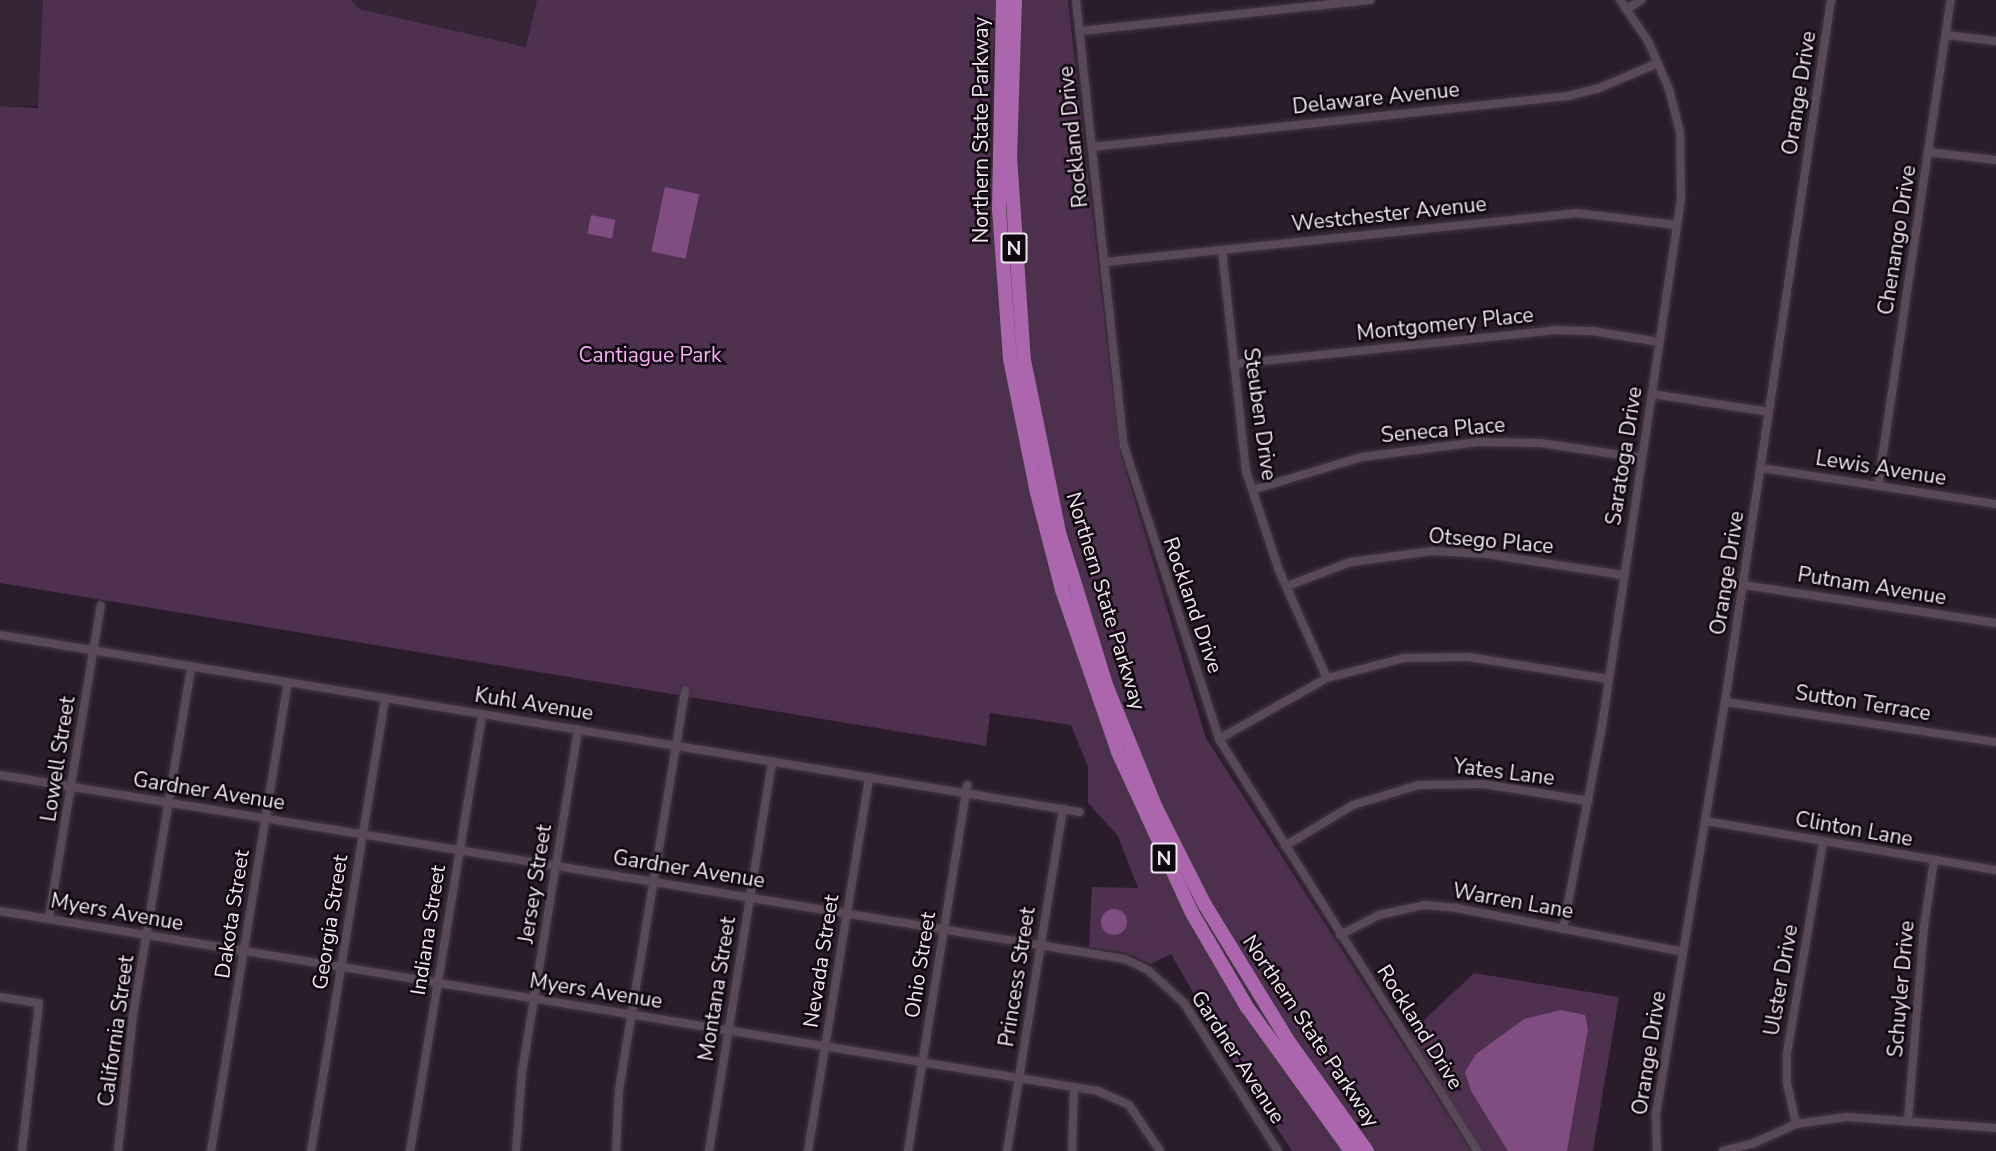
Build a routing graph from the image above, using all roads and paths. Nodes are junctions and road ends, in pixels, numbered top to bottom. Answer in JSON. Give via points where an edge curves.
{"nodes":[{"id":1,"x":1003,"y":0,"type":"edge"},
{"id":2,"x":1015,"y":0,"type":"edge"},
{"id":3,"x":1076,"y":0,"type":"edge"},
{"id":4,"x":1370,"y":0,"type":"edge"},
{"id":5,"x":1620,"y":0,"type":"edge"},
{"id":6,"x":1641,"y":0,"type":"edge"},
{"id":7,"x":1831,"y":0,"type":"edge"},
{"id":8,"x":1951,"y":0,"type":"edge"},
{"id":9,"x":1627,"y":9,"type":"junction"},
{"id":10,"x":1080,"y":31,"type":"junction"},
{"id":11,"x":1946,"y":35,"type":"junction"},
{"id":12,"x":1996,"y":41,"type":"edge"},
{"id":13,"x":1658,"y":63,"type":"junction"},
{"id":14,"x":1092,"y":147,"type":"junction"},
{"id":15,"x":1928,"y":152,"type":"junction"},
{"id":16,"x":1996,"y":160,"type":"edge"},
{"id":17,"x":1677,"y":225,"type":"junction"},
{"id":18,"x":1222,"y":250,"type":"junction"},
{"id":19,"x":1105,"y":262,"type":"junction"},
{"id":20,"x":1659,"y":342,"type":"junction"},
{"id":21,"x":1234,"y":364,"type":"junction"},
{"id":22,"x":1652,"y":394,"type":"junction"},
{"id":23,"x":1769,"y":411,"type":"junction"},
{"id":24,"x":1642,"y":458,"type":"junction"},
{"id":25,"x":1761,"y":468,"type":"junction"},
{"id":26,"x":1878,"y":486,"type":"junction"},
{"id":27,"x":1252,"y":490,"type":"junction"},
{"id":28,"x":1044,"y":493,"type":"junction"},
{"id":29,"x":1996,"y":501,"type":"edge"},
{"id":30,"x":1052,"y":531,"type":"junction"},
{"id":31,"x":1624,"y":574,"type":"junction"},
{"id":32,"x":1743,"y":585,"type":"junction"},
{"id":33,"x":1287,"y":586,"type":"junction"},
{"id":34,"x":101,"y":605,"type":"dead end"},
{"id":35,"x":1996,"y":623,"type":"edge"},
{"id":36,"x":0,"y":635,"type":"edge"},
{"id":37,"x":94,"y":651,"type":"junction"},
{"id":38,"x":191,"y":667,"type":"junction"},
{"id":39,"x":1327,"y":678,"type":"junction"},
{"id":40,"x":1608,"y":679,"type":"junction"},
{"id":41,"x":288,"y":682,"type":"junction"},
{"id":42,"x":685,"y":690,"type":"dead end"},
{"id":43,"x":385,"y":698,"type":"junction"},
{"id":44,"x":1725,"y":702,"type":"junction"},
{"id":45,"x":482,"y":714,"type":"junction"},
{"id":46,"x":578,"y":730,"type":"junction"},
{"id":47,"x":1219,"y":739,"type":"junction"},
{"id":48,"x":1996,"y":742,"type":"edge"},
{"id":49,"x":675,"y":746,"type":"junction"},
{"id":50,"x":772,"y":761,"type":"junction"},
{"id":51,"x":0,"y":775,"type":"edge"},
{"id":52,"x":869,"y":777,"type":"junction"},
{"id":53,"x":72,"y":787,"type":"junction"},
{"id":54,"x":967,"y":789,"type":"junction"},
{"id":55,"x":1589,"y":801,"type":"junction"},
{"id":56,"x":169,"y":802,"type":"junction"},
{"id":57,"x":1063,"y":809,"type":"junction"},
{"id":58,"x":1080,"y":812,"type":"dead end"},
{"id":59,"x":266,"y":818,"type":"junction"},
{"id":60,"x":1706,"y":822,"type":"junction"},
{"id":61,"x":363,"y":834,"type":"junction"},
{"id":62,"x":1823,"y":842,"type":"junction"},
{"id":63,"x":1285,"y":846,"type":"junction"},
{"id":64,"x":459,"y":850,"type":"junction"},
{"id":65,"x":1934,"y":860,"type":"junction"},
{"id":66,"x":556,"y":866,"type":"junction"},
{"id":67,"x":1996,"y":870,"type":"edge"},
{"id":68,"x":653,"y":881,"type":"junction"},
{"id":69,"x":750,"y":897,"type":"junction"},
{"id":70,"x":0,"y":911,"type":"edge"},
{"id":71,"x":847,"y":913,"type":"junction"},
{"id":72,"x":50,"y":918,"type":"junction"},
{"id":73,"x":944,"y":928,"type":"junction"},
{"id":74,"x":1563,"y":928,"type":"junction"},
{"id":75,"x":1340,"y":935,"type":"junction"},
{"id":76,"x":147,"y":936,"type":"junction"},
{"id":77,"x":1041,"y":944,"type":"junction"},
{"id":78,"x":244,"y":952,"type":"junction"},
{"id":79,"x":1683,"y":952,"type":"junction"},
{"id":80,"x":341,"y":967,"type":"junction"},
{"id":81,"x":438,"y":983,"type":"junction"},
{"id":82,"x":0,"y":997,"type":"edge"},
{"id":83,"x":534,"y":999,"type":"junction"},
{"id":84,"x":632,"y":1015,"type":"junction"},
{"id":85,"x":728,"y":1031,"type":"junction"},
{"id":86,"x":825,"y":1047,"type":"junction"},
{"id":87,"x":922,"y":1062,"type":"junction"},
{"id":88,"x":1019,"y":1078,"type":"junction"},
{"id":89,"x":1074,"y":1087,"type":"junction"},
{"id":90,"x":1908,"y":1120,"type":"junction"},
{"id":91,"x":1796,"y":1124,"type":"junction"},
{"id":92,"x":1996,"y":1128,"type":"edge"},
{"id":93,"x":22,"y":1151,"type":"edge"},
{"id":94,"x":118,"y":1151,"type":"edge"},
{"id":95,"x":211,"y":1151,"type":"edge"},
{"id":96,"x":311,"y":1151,"type":"edge"},
{"id":97,"x":410,"y":1151,"type":"edge"},
{"id":98,"x":516,"y":1151,"type":"edge"},
{"id":99,"x":616,"y":1151,"type":"edge"},
{"id":100,"x":709,"y":1151,"type":"edge"},
{"id":101,"x":808,"y":1151,"type":"edge"},
{"id":102,"x":908,"y":1151,"type":"edge"},
{"id":103,"x":1007,"y":1151,"type":"edge"},
{"id":104,"x":1072,"y":1151,"type":"edge"},
{"id":105,"x":1160,"y":1151,"type":"edge"},
{"id":106,"x":1278,"y":1151,"type":"edge"},
{"id":107,"x":1351,"y":1151,"type":"edge"},
{"id":108,"x":1366,"y":1151,"type":"edge"},
{"id":109,"x":1477,"y":1151,"type":"edge"},
{"id":110,"x":1657,"y":1151,"type":"edge"},
{"id":111,"x":1724,"y":1151,"type":"edge"}],
"edges":[{"from":1,"to":28,"type":"highway","name":"Northern State Parkway","number":"N","via":[[998,125],[1004,289],[1010,359]]},
{"from":2,"to":28,"type":"highway","name":"Northern State Parkway","number":"N","via":[[1010,87],[1018,308]]},
{"from":3,"to":10,"type":"street","name":"Rockland Drive"},
{"from":4,"to":10,"type":"street"},
{"from":5,"to":9,"type":"street","name":"Saratoga Drive"},
{"from":6,"to":9,"type":"street"},
{"from":7,"to":23,"type":"street","name":"Orange Drive"},
{"from":8,"to":11,"type":"street","name":"Chenango Drive"},
{"from":9,"to":13,"type":"street","name":"Saratoga Drive"},
{"from":10,"to":14,"type":"street","name":"Rockland Drive"},
{"from":11,"to":12,"type":"street"},
{"from":11,"to":15,"type":"street","name":"Chenango Drive"},
{"from":13,"to":14,"type":"street","name":"Delaware Avenue","via":[[1598,89],[1568,96]]},
{"from":13,"to":17,"type":"street","name":"Saratoga Drive","via":[[1680,132],[1683,176]]},
{"from":14,"to":19,"type":"street","name":"Rockland Drive"},
{"from":15,"to":16,"type":"street"},
{"from":15,"to":26,"type":"street","name":"Chenango Drive"},
{"from":17,"to":18,"type":"street","name":"Westchester Avenue","via":[[1576,213]]},
{"from":17,"to":20,"type":"street","name":"Saratoga Drive"},
{"from":18,"to":19,"type":"street","name":"Westchester Avenue"},
{"from":18,"to":21,"type":"street","name":"Steuben Drive"},
{"from":19,"to":47,"type":"street","name":"Rockland Drive","via":[[1128,466]]},
{"from":20,"to":21,"type":"street","name":"Montgomery Place","via":[[1592,331],[1556,330]]},
{"from":20,"to":22,"type":"street","name":"Saratoga Drive"},
{"from":21,"to":27,"type":"street","name":"Steuben Drive"},
{"from":22,"to":23,"type":"street"},
{"from":22,"to":24,"type":"street","name":"Saratoga Drive"},
{"from":23,"to":25,"type":"street","name":"Orange Drive"},
{"from":24,"to":27,"type":"street","name":"Seneca Place","via":[[1540,443],[1478,442],[1362,457]]},
{"from":24,"to":31,"type":"street","name":"Saratoga Drive"},
{"from":25,"to":26,"type":"street","name":"Lewis Avenue"},
{"from":25,"to":32,"type":"street","name":"Orange Drive"},
{"from":26,"to":29,"type":"street","name":"Lewis Avenue"},
{"from":27,"to":33,"type":"street","name":"Steuben Drive"},
{"from":28,"to":30,"type":"highway","name":"Northern State Parkway","number":"N"},
{"from":30,"to":107,"type":"highway","name":"Northern State Parkway","number":"N","via":[[1110,730],[1163,855],[1246,1007]]},
{"from":30,"to":108,"type":"highway","name":"Northern State Parkway","number":"N","via":[[1106,685],[1156,808],[1247,978]]},
{"from":31,"to":33,"type":"street","name":"Otsego Place","via":[[1486,554],[1432,551],[1351,562]]},
{"from":31,"to":40,"type":"street","name":"Saratoga Drive"},
{"from":32,"to":35,"type":"street","name":"Putnam Avenue"},
{"from":32,"to":44,"type":"street","name":"Orange Drive"},
{"from":33,"to":39,"type":"street","name":"Steuben Drive"},
{"from":34,"to":37,"type":"street","name":"Lowell Street"},
{"from":36,"to":37,"type":"street","name":"Kuhl Avenue"},
{"from":37,"to":38,"type":"street","name":"Kuhl Avenue"},
{"from":37,"to":53,"type":"street","name":"Lowell Street"},
{"from":38,"to":41,"type":"street","name":"Kuhl Avenue"},
{"from":38,"to":56,"type":"street","name":"California Street"},
{"from":39,"to":40,"type":"street","via":[[1374,663],[1439,656]]},
{"from":39,"to":47,"type":"street"},
{"from":40,"to":55,"type":"street","name":"Saratoga Drive"},
{"from":41,"to":43,"type":"street","name":"Kuhl Avenue"},
{"from":41,"to":59,"type":"street","name":"Dakota Street"},
{"from":42,"to":49,"type":"street"},
{"from":43,"to":45,"type":"street","name":"Kuhl Avenue"},
{"from":43,"to":61,"type":"street","name":"Georgia Street"},
{"from":44,"to":48,"type":"street","name":"Sutton Terrace"},
{"from":44,"to":60,"type":"street","name":"Orange Drive"},
{"from":45,"to":46,"type":"street","name":"Kuhl Avenue"},
{"from":45,"to":64,"type":"street","name":"Indiana Street"},
{"from":46,"to":49,"type":"street","name":"Kuhl Avenue"},
{"from":46,"to":66,"type":"street","name":"Jersey Street"},
{"from":47,"to":63,"type":"street","name":"Rockland Drive"},
{"from":49,"to":50,"type":"street","name":"Kuhl Avenue"},
{"from":49,"to":68,"type":"street"},
{"from":50,"to":52,"type":"street","name":"Kuhl Avenue"},
{"from":50,"to":69,"type":"street","name":"Montana Street"},
{"from":51,"to":53,"type":"street","name":"Gardner Avenue"},
{"from":52,"to":54,"type":"street","name":"Kuhl Avenue"},
{"from":52,"to":71,"type":"street","name":"Nevada Street"},
{"from":53,"to":56,"type":"street","name":"Gardner Avenue"},
{"from":53,"to":72,"type":"street","name":"Lowell Street"},
{"from":54,"to":57,"type":"street","name":"Kuhl Avenue"},
{"from":54,"to":73,"type":"street","name":"Ohio Street"},
{"from":55,"to":63,"type":"street","name":"Yates Lane","via":[[1483,784],[1419,785],[1353,805]]},
{"from":55,"to":74,"type":"street","name":"Saratoga Drive"},
{"from":56,"to":59,"type":"street","name":"Gardner Avenue"},
{"from":56,"to":76,"type":"street","name":"California Street"},
{"from":57,"to":58,"type":"street","name":"Kuhl Avenue"},
{"from":57,"to":77,"type":"street","name":"Princess Street"},
{"from":59,"to":61,"type":"street","name":"Gardner Avenue"},
{"from":59,"to":78,"type":"street","name":"Dakota Street"},
{"from":60,"to":62,"type":"street","name":"Clinton Lane"},
{"from":60,"to":79,"type":"street","name":"Orange Drive"},
{"from":61,"to":64,"type":"street","name":"Gardner Avenue"},
{"from":61,"to":80,"type":"street","name":"Georgia Street"},
{"from":62,"to":65,"type":"street","name":"Clinton Lane"},
{"from":62,"to":91,"type":"street","name":"Ulster Drive","via":[[1787,1053],[1787,1083]]},
{"from":63,"to":75,"type":"street","name":"Rockland Drive"},
{"from":64,"to":66,"type":"street","name":"Gardner Avenue"},
{"from":64,"to":81,"type":"street","name":"Indiana Street"},
{"from":65,"to":67,"type":"street","name":"Clinton Lane"},
{"from":65,"to":90,"type":"street","name":"Schuyler Drive","via":[[1924,927]]},
{"from":66,"to":68,"type":"street","name":"Gardner Avenue"},
{"from":66,"to":83,"type":"street","name":"Jersey Street"},
{"from":68,"to":69,"type":"street","name":"Gardner Avenue"},
{"from":68,"to":84,"type":"street"},
{"from":69,"to":71,"type":"street","name":"Gardner Avenue"},
{"from":69,"to":85,"type":"street","name":"Montana Street"},
{"from":70,"to":72,"type":"street","name":"Myers Avenue"},
{"from":71,"to":73,"type":"street","name":"Gardner Avenue"},
{"from":71,"to":86,"type":"street","name":"Nevada Street"},
{"from":72,"to":76,"type":"street","name":"Myers Avenue"},
{"from":73,"to":77,"type":"street","name":"Gardner Avenue"},
{"from":73,"to":87,"type":"street","name":"Ohio Street"},
{"from":74,"to":75,"type":"street","name":"Warren Lane","via":[[1424,905],[1379,915]]},
{"from":74,"to":79,"type":"street","name":"Warren Lane"},
{"from":75,"to":109,"type":"street","name":"Rockland Drive"},
{"from":76,"to":78,"type":"street","name":"Myers Avenue"},
{"from":76,"to":94,"type":"street","name":"California Street"},
{"from":77,"to":88,"type":"street","name":"Princess Street"},
{"from":77,"to":106,"type":"street","name":"Gardner Avenue","via":[[1125,959],[1170,987]]},
{"from":78,"to":80,"type":"street","name":"Myers Avenue"},
{"from":78,"to":95,"type":"street","name":"Dakota Street"},
{"from":79,"to":110,"type":"street","name":"Orange Drive","via":[[1656,1114]]},
{"from":80,"to":81,"type":"street","name":"Myers Avenue"},
{"from":80,"to":96,"type":"street","name":"Georgia Street"},
{"from":81,"to":83,"type":"street","name":"Myers Avenue"},
{"from":81,"to":97,"type":"street","name":"Indiana Street"},
{"from":82,"to":93,"type":"street","via":[[39,1003]]},
{"from":83,"to":84,"type":"street","name":"Myers Avenue"},
{"from":83,"to":98,"type":"street","name":"Jersey Street","via":[[522,1072]]},
{"from":84,"to":85,"type":"street","name":"Myers Avenue"},
{"from":84,"to":99,"type":"street","via":[[619,1090]]},
{"from":85,"to":86,"type":"street","name":"Myers Avenue"},
{"from":85,"to":100,"type":"street","name":"Montana Street"},
{"from":86,"to":87,"type":"street","name":"Myers Avenue"},
{"from":86,"to":101,"type":"street","name":"Nevada Street"},
{"from":87,"to":88,"type":"street","name":"Myers Avenue"},
{"from":87,"to":102,"type":"street","name":"Ohio Street"},
{"from":88,"to":89,"type":"street","name":"Myers Avenue"},
{"from":88,"to":103,"type":"street","name":"Princess Street"},
{"from":89,"to":104,"type":"street"},
{"from":89,"to":105,"type":"street","name":"Myers Avenue","via":[[1122,1100],[1138,1115]]},
{"from":90,"to":91,"type":"street","via":[[1847,1117]]},
{"from":90,"to":92,"type":"street"},
{"from":91,"to":111,"type":"street","via":[[1752,1144]]}]}
